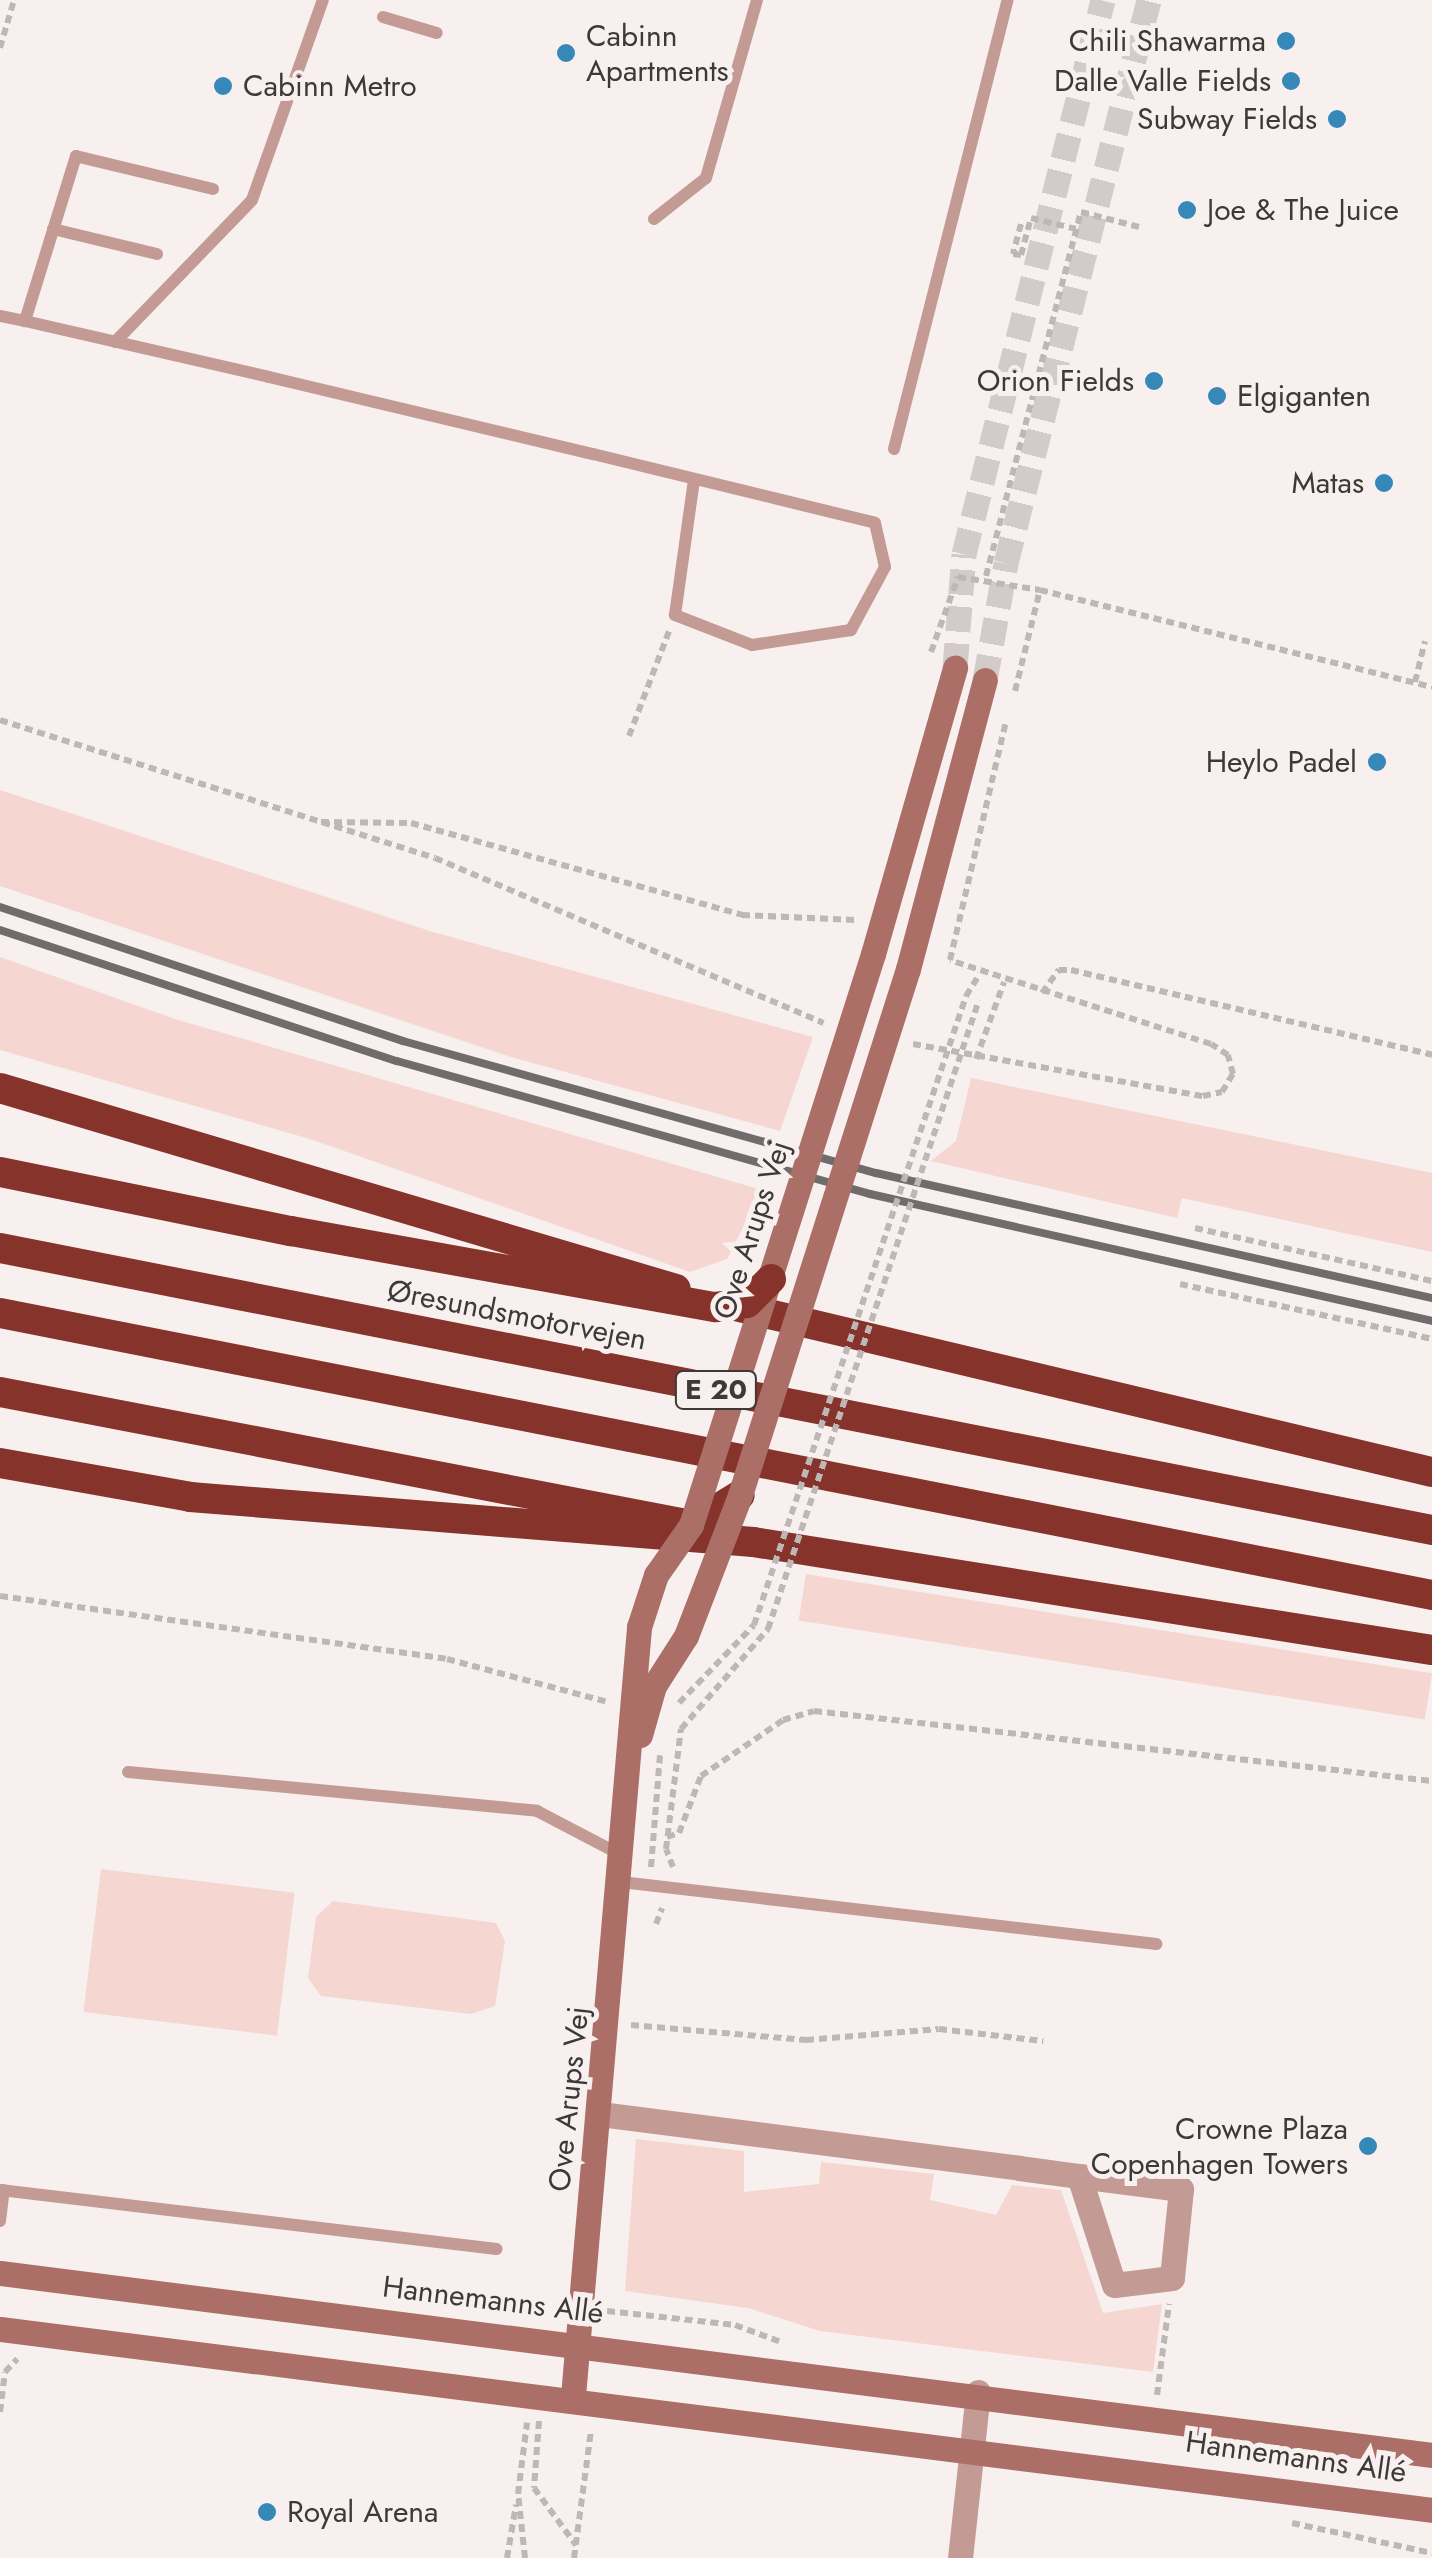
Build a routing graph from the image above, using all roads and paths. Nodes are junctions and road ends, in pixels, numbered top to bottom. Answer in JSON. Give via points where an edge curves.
{"nodes":[{"id":1,"x":14,"y":0,"type":"edge"},
{"id":2,"x":323,"y":0,"type":"edge"},
{"id":3,"x":756,"y":0,"type":"edge"},
{"id":4,"x":1008,"y":0,"type":"edge"},
{"id":5,"x":383,"y":17,"type":"dead end"},
{"id":6,"x":437,"y":33,"type":"dead end"},
{"id":7,"x":0,"y":48,"type":"edge"},
{"id":8,"x":213,"y":188,"type":"dead end"},
{"id":9,"x":654,"y":220,"type":"dead end"},
{"id":10,"x":1021,"y":224,"type":"dead end"},
{"id":11,"x":1139,"y":228,"type":"dead end"},
{"id":12,"x":53,"y":229,"type":"junction"},
{"id":13,"x":1076,"y":229,"type":"junction"},
{"id":14,"x":156,"y":254,"type":"dead end"},
{"id":15,"x":0,"y":316,"type":"edge"},
{"id":16,"x":24,"y":322,"type":"junction"},
{"id":17,"x":114,"y":342,"type":"junction"},
{"id":18,"x":894,"y":449,"type":"dead end"},
{"id":19,"x":694,"y":479,"type":"junction"},
{"id":20,"x":986,"y":576,"type":"junction"},
{"id":21,"x":1040,"y":590,"type":"junction"},
{"id":22,"x":674,"y":615,"type":"junction"},
{"id":23,"x":1425,"y":641,"type":"dead end"},
{"id":24,"x":928,"y":662,"type":"dead end"},
{"id":25,"x":955,"y":668,"type":"tunnel mouth"},
{"id":26,"x":986,"y":680,"type":"tunnel mouth"},
{"id":27,"x":1415,"y":682,"type":"junction"},
{"id":28,"x":1432,"y":687,"type":"edge"},
{"id":29,"x":0,"y":720,"type":"edge"},
{"id":30,"x":629,"y":736,"type":"dead end"},
{"id":31,"x":310,"y":821,"type":"junction"},
{"id":32,"x":865,"y":914,"type":"dead end"},
{"id":33,"x":980,"y":974,"type":"junction"},
{"id":34,"x":1004,"y":982,"type":"junction"},
{"id":35,"x":976,"y":987,"type":"junction"},
{"id":36,"x":1042,"y":993,"type":"junction"},
{"id":37,"x":834,"y":1026,"type":"dead end"},
{"id":38,"x":905,"y":1042,"type":"dead end"},
{"id":39,"x":1432,"y":1055,"type":"edge"},
{"id":40,"x":976,"y":1058,"type":"junction"},
{"id":41,"x":0,"y":1088,"type":"edge"},
{"id":42,"x":0,"y":1172,"type":"edge"},
{"id":43,"x":1195,"y":1228,"type":"dead end"},
{"id":44,"x":0,"y":1248,"type":"edge"},
{"id":45,"x":771,"y":1279,"type":"junction"},
{"id":46,"x":1432,"y":1280,"type":"edge"},
{"id":47,"x":1180,"y":1284,"type":"dead end"},
{"id":48,"x":0,"y":1313,"type":"edge"},
{"id":49,"x":1432,"y":1339,"type":"edge"},
{"id":50,"x":0,"y":1392,"type":"edge"},
{"id":51,"x":0,"y":1463,"type":"edge"},
{"id":52,"x":1432,"y":1472,"type":"edge"},
{"id":53,"x":740,"y":1495,"type":"junction"},
{"id":54,"x":691,"y":1525,"type":"junction"},
{"id":55,"x":1432,"y":1530,"type":"edge"},
{"id":56,"x":1432,"y":1595,"type":"edge"},
{"id":57,"x":0,"y":1596,"type":"edge"},
{"id":58,"x":1432,"y":1650,"type":"edge"},
{"id":59,"x":629,"y":1706,"type":"junction"},
{"id":60,"x":671,"y":1711,"type":"dead end"},
{"id":61,"x":663,"y":1733,"type":"dead end"},
{"id":62,"x":128,"y":1772,"type":"dead end"},
{"id":63,"x":1432,"y":1781,"type":"edge"},
{"id":64,"x":624,"y":1808,"type":"junction"},
{"id":65,"x":667,"y":1837,"type":"junction"},
{"id":66,"x":654,"y":1844,"type":"dead end"},
{"id":67,"x":620,"y":1855,"type":"junction"},
{"id":68,"x":621,"y":1882,"type":"junction"},
{"id":69,"x":671,"y":1888,"type":"junction"},
{"id":70,"x":656,"y":1924,"type":"dead end"},
{"id":71,"x":1156,"y":1944,"type":"dead end"},
{"id":72,"x":610,"y":2023,"type":"junction"},
{"id":73,"x":1043,"y":2041,"type":"dead end"},
{"id":74,"x":600,"y":2114,"type":"junction"},
{"id":75,"x":1079,"y":2176,"type":"junction"},
{"id":76,"x":2,"y":2190,"type":"edge"},
{"id":77,"x":0,"y":2221,"type":"edge"},
{"id":78,"x":497,"y":2249,"type":"dead end"},
{"id":79,"x":0,"y":2273,"type":"edge"},
{"id":80,"x":1172,"y":2278,"type":"junction"},
{"id":81,"x":0,"y":2329,"type":"edge"},
{"id":82,"x":578,"y":2343,"type":"junction"},
{"id":83,"x":531,"y":2392,"type":"junction"},
{"id":84,"x":978,"y":2392,"type":"junction"},
{"id":85,"x":573,"y":2396,"type":"junction"},
{"id":86,"x":1155,"y":2414,"type":"junction"},
{"id":87,"x":538,"y":2433,"type":"dead end"},
{"id":88,"x":972,"y":2448,"type":"junction"},
{"id":89,"x":1432,"y":2455,"type":"edge"},
{"id":90,"x":518,"y":2494,"type":"junction"},
{"id":91,"x":1432,"y":2510,"type":"edge"},
{"id":92,"x":576,"y":2545,"type":"dead end"},
{"id":93,"x":506,"y":2558,"type":"edge"},
{"id":94,"x":525,"y":2558,"type":"edge"},
{"id":95,"x":960,"y":2558,"type":"edge"}],
"edges":[{"from":1,"to":7,"type":"path"},
{"from":2,"to":17,"type":"lane","via":[[252,200]]},
{"from":3,"to":9,"type":"lane","via":[[706,178]]},
{"from":4,"to":18,"type":"lane"},
{"from":5,"to":6,"type":"lane"},
{"from":8,"to":12,"type":"lane","via":[[76,156]]},
{"from":10,"to":13,"type":"path","via":[[1014,254],[1021,255],[1031,218]]},
{"from":11,"to":13,"type":"path","via":[[1081,212]]},
{"from":12,"to":14,"type":"lane"},
{"from":12,"to":16,"type":"lane"},
{"from":13,"to":20,"type":"path"},
{"from":15,"to":16,"type":"lane"},
{"from":16,"to":17,"type":"lane"},
{"from":17,"to":19,"type":"lane"},
{"from":19,"to":22,"type":"lane"},
{"from":19,"to":22,"type":"lane","via":[[876,524],[885,567],[850,630],[752,646]]},
{"from":20,"to":21,"type":"path"},
{"from":20,"to":24,"type":"path","via":[[948,587]]},
{"from":21,"to":27,"type":"path"},
{"from":21,"to":33,"type":"path","via":[[948,952],[954,965]]},
{"from":22,"to":30,"type":"path"},
{"from":23,"to":27,"type":"path"},
{"from":25,"to":45,"type":"street","name":"Ove Arups Vej","bridge":true},
{"from":26,"to":53,"type":"street","name":"Ove Arups Vej","bridge":true,"via":[[908,969]]},
{"from":27,"to":28,"type":"path"},
{"from":29,"to":31,"type":"path"},
{"from":31,"to":32,"type":"path","via":[[412,823],[742,915],[818,923]]},
{"from":31,"to":37,"type":"path","via":[[435,858],[767,1006]]},
{"from":33,"to":34,"type":"path"},
{"from":33,"to":35,"type":"path"},
{"from":34,"to":36,"type":"path"},
{"from":34,"to":40,"type":"path"},
{"from":35,"to":60,"type":"path","bridge":true,"via":[[966,996],[754,1624]]},
{"from":35,"to":65,"type":"path","bridge":true,"via":[[979,1000],[768,1629],[681,1729]]},
{"from":36,"to":39,"type":"path","via":[[1059,970],[1071,970]]},
{"from":36,"to":40,"type":"path","via":[[1221,1048],[1232,1064],[1229,1084],[1203,1096]]},
{"from":38,"to":40,"type":"path"},
{"from":41,"to":52,"type":"highway","via":[[868,1344]]},
{"from":42,"to":45,"type":"highway","bridge":true,"via":[[715,1307],[747,1303]]},
{"from":43,"to":46,"type":"path"},
{"from":44,"to":55,"type":"highway","name":"Øresundsmotorvejen","number":"E 20"},
{"from":45,"to":54,"type":"street","name":"Ove Arups Vej","bridge":true},
{"from":47,"to":49,"type":"path"},
{"from":48,"to":56,"type":"highway","number":"E 20"},
{"from":50,"to":54,"type":"highway"},
{"from":51,"to":58,"type":"highway","via":[[190,1497],[754,1542]]},
{"from":53,"to":54,"type":"highway"},
{"from":53,"to":64,"type":"street","name":"Ove Arups Vej","bridge":true,"via":[[686,1636],[649,1696]]},
{"from":54,"to":59,"type":"street","name":"Ove Arups Vej","bridge":true,"via":[[656,1575],[639,1628]]},
{"from":57,"to":59,"type":"path","via":[[446,1659],[531,1688]]},
{"from":59,"to":64,"type":"street","name":"Ove Arups Vej"},
{"from":61,"to":66,"type":"path"},
{"from":62,"to":67,"type":"lane","via":[[537,1811]]},
{"from":63,"to":65,"type":"path","via":[[814,1711],[783,1720],[701,1776],[679,1833]]},
{"from":64,"to":67,"type":"street","name":"Ove Arups Vej"},
{"from":65,"to":69,"type":"path"},
{"from":67,"to":68,"type":"street","name":"Ove Arups Vej"},
{"from":68,"to":69,"type":"lane"},
{"from":68,"to":72,"type":"street","name":"Ove Arups Vej"},
{"from":69,"to":70,"type":"path"},
{"from":69,"to":71,"type":"lane"},
{"from":72,"to":73,"type":"path","via":[[806,2040],[939,2029]]},
{"from":72,"to":74,"type":"street","name":"Ove Arups Vej"},
{"from":74,"to":75,"type":"street"},
{"from":74,"to":82,"type":"street","name":"Ove Arups Vej"},
{"from":75,"to":80,"type":"street","via":[[1114,2285]]},
{"from":75,"to":80,"type":"street","via":[[1182,2189]]},
{"from":76,"to":77,"type":"lane"},
{"from":76,"to":78,"type":"lane"},
{"from":79,"to":82,"type":"street","name":"Hannemanns Allé"},
{"from":80,"to":86,"type":"path"},
{"from":81,"to":83,"type":"street","name":"Hannemanns Allé"},
{"from":82,"to":84,"type":"street","name":"Hannemanns Allé"},
{"from":82,"to":85,"type":"street","name":"Ove Arups Vej"},
{"from":83,"to":85,"type":"street","name":"Hannemanns Allé"},
{"from":83,"to":90,"type":"path"},
{"from":84,"to":86,"type":"street","name":"Hannemanns Allé"},
{"from":84,"to":88,"type":"street"},
{"from":85,"to":88,"type":"street","name":"Hannemanns Allé"},
{"from":86,"to":89,"type":"street","name":"Hannemanns Allé"},
{"from":87,"to":92,"type":"path","via":[[534,2488]]},
{"from":88,"to":91,"type":"street","name":"Hannemanns Allé"},
{"from":88,"to":95,"type":"street"},
{"from":90,"to":93,"type":"path"},
{"from":90,"to":94,"type":"path"}]}
